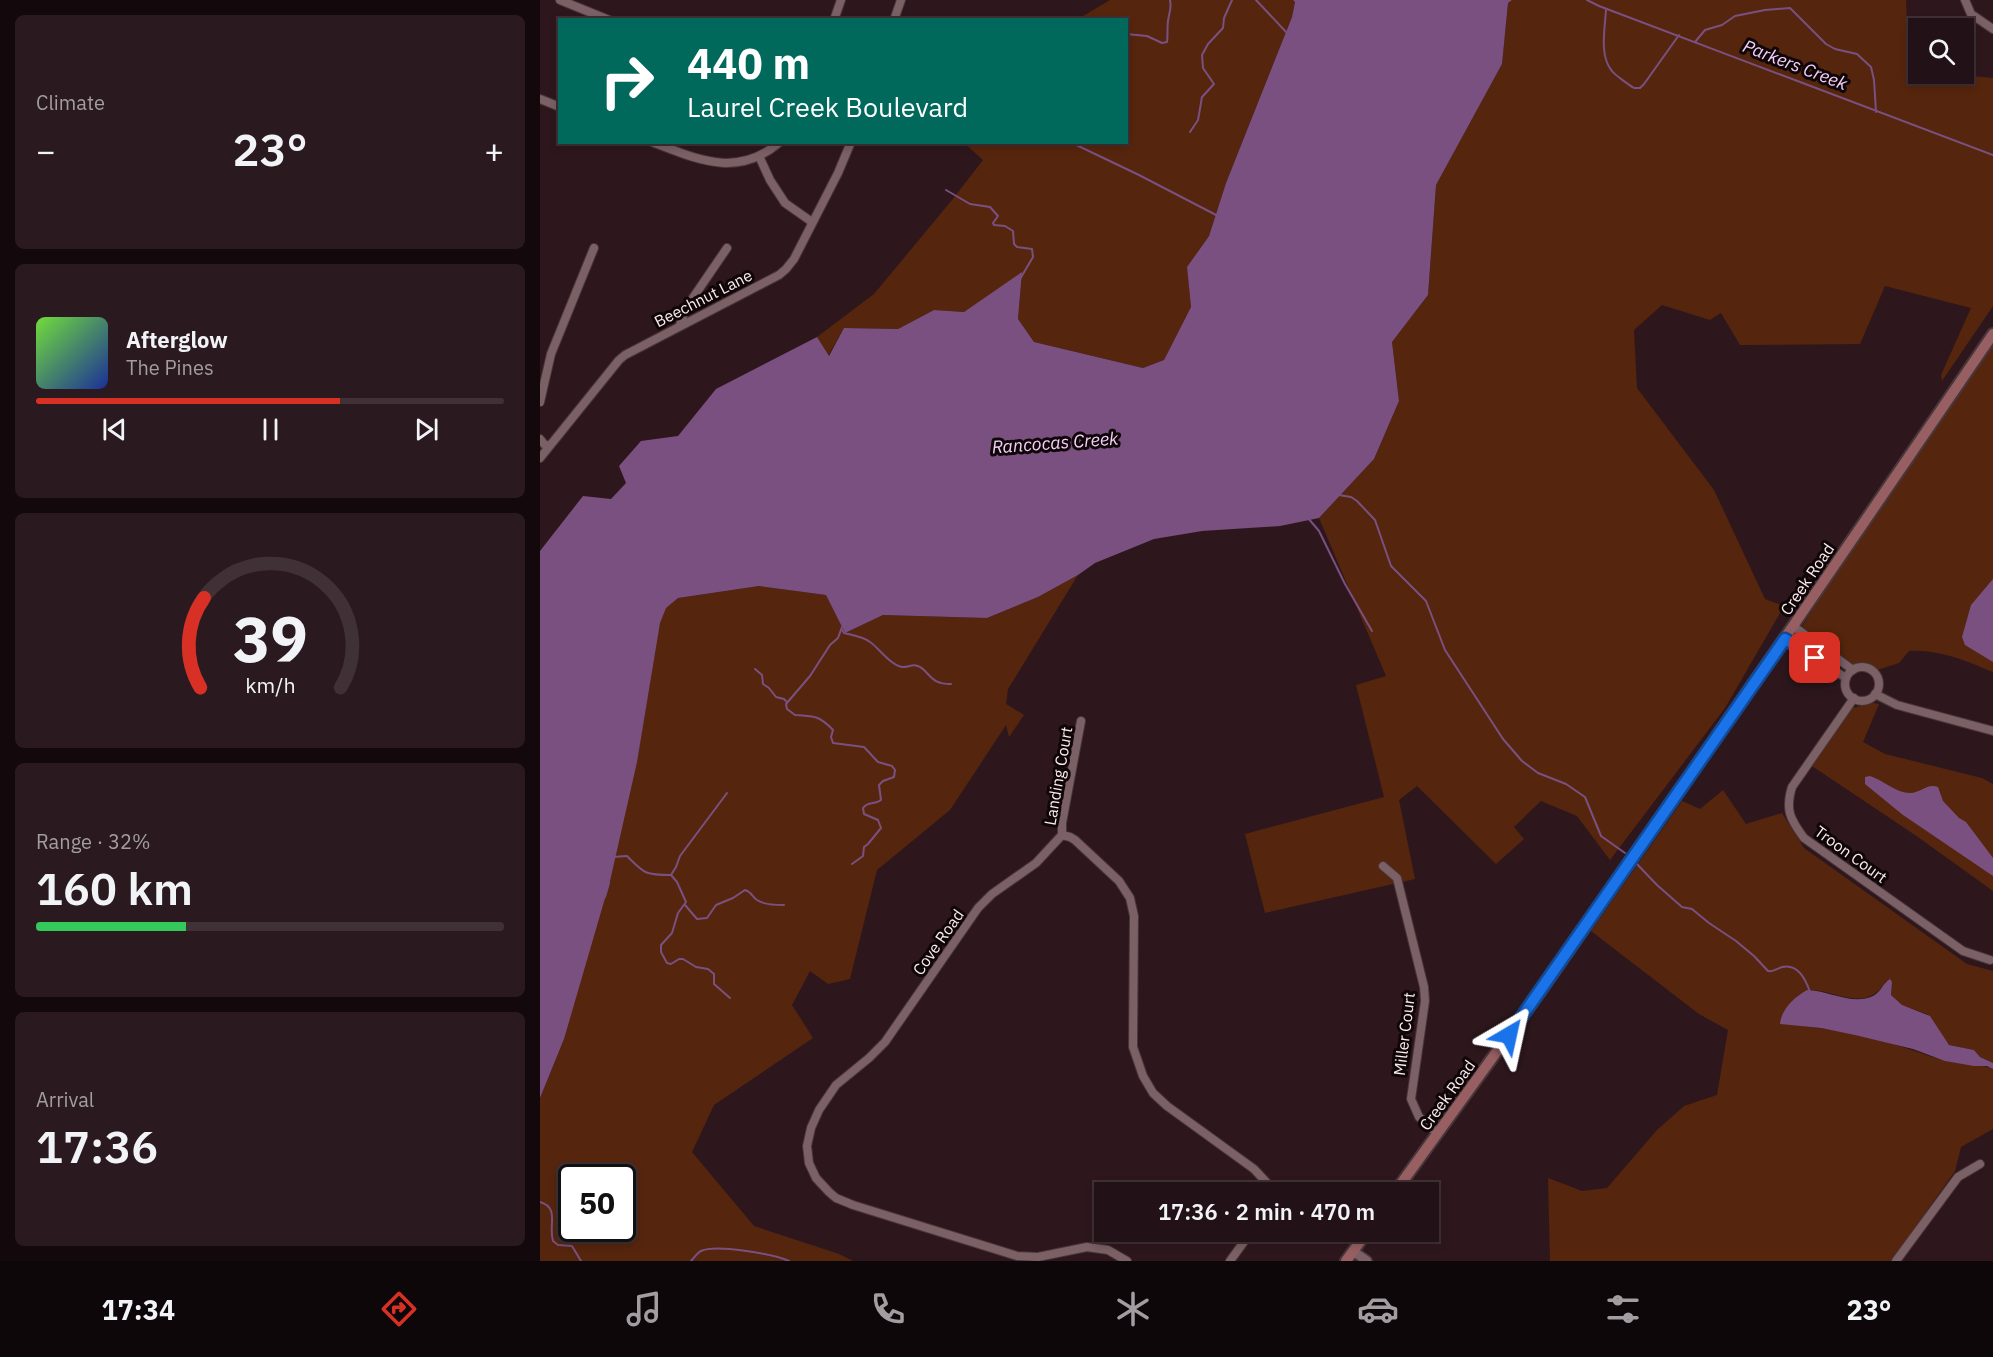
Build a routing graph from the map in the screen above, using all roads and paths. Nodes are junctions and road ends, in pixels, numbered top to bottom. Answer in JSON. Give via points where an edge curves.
{"nodes":[{"id":1,"x":560,"y":0,"type":"edge"},
{"id":2,"x":841,"y":0,"type":"edge"},
{"id":3,"x":901,"y":0,"type":"edge"},
{"id":4,"x":1965,"y":0,"type":"edge"},
{"id":5,"x":604,"y":18,"type":"edge"},
{"id":6,"x":835,"y":18,"type":"edge"},
{"id":7,"x":895,"y":18,"type":"edge"},
{"id":8,"x":1993,"y":29,"type":"edge"},
{"id":9,"x":540,"y":99,"type":"edge"},
{"id":10,"x":558,"y":106,"type":"edge"},
{"id":11,"x":657,"y":144,"type":"edge"},
{"id":12,"x":777,"y":144,"type":"edge"},
{"id":13,"x":849,"y":144,"type":"edge"},
{"id":14,"x":759,"y":156,"type":"junction"},
{"id":15,"x":812,"y":222,"type":"junction"},
{"id":16,"x":594,"y":248,"type":"dead end"},
{"id":17,"x":727,"y":248,"type":"dead end"},
{"id":18,"x":680,"y":325,"type":"junction"},
{"id":19,"x":1993,"y":334,"type":"edge"},
{"id":20,"x":540,"y":402,"type":"edge"},
{"id":21,"x":540,"y":439,"type":"edge"},
{"id":22,"x":549,"y":446,"type":"junction"},
{"id":23,"x":540,"y":458,"type":"edge"},
{"id":24,"x":1793,"y":626,"type":"junction"},
{"id":25,"x":1785,"y":639,"type":"junction"},
{"id":26,"x":1853,"y":670,"type":"junction"},
{"id":27,"x":1846,"y":678,"type":"junction"},
{"id":28,"x":1875,"y":694,"type":"junction"},
{"id":29,"x":1854,"y":698,"type":"junction"},
{"id":30,"x":1081,"y":721,"type":"dead end"},
{"id":31,"x":1993,"y":731,"type":"edge"},
{"id":32,"x":1062,"y":835,"type":"junction"},
{"id":33,"x":1383,"y":866,"type":"dead end"},
{"id":34,"x":1990,"y":960,"type":"dead end"},
{"id":35,"x":1437,"y":1133,"type":"junction"},
{"id":36,"x":1980,"y":1164,"type":"dead end"},
{"id":37,"x":1266,"y":1182,"type":"edge"},
{"id":38,"x":1402,"y":1182,"type":"edge"},
{"id":39,"x":1244,"y":1242,"type":"edge"},
{"id":40,"x":1360,"y":1242,"type":"edge"},
{"id":41,"x":1353,"y":1251,"type":"junction"},
{"id":42,"x":1232,"y":1260,"type":"edge"},
{"id":43,"x":1127,"y":1261,"type":"edge"},
{"id":44,"x":1346,"y":1261,"type":"edge"},
{"id":45,"x":1367,"y":1261,"type":"edge"},
{"id":46,"x":1896,"y":1261,"type":"edge"}],
"edges":[{"from":1,"to":5,"type":"street"},
{"from":2,"to":6,"type":"street"},
{"from":3,"to":7,"type":"street"},
{"from":4,"to":8,"type":"street","via":[[1971,14]]},
{"from":9,"to":10,"type":"street"},
{"from":11,"to":14,"type":"street","via":[[714,163],[738,163]]},
{"from":12,"to":14,"type":"street"},
{"from":13,"to":15,"type":"street","name":"Beechnut Lane"},
{"from":14,"to":15,"type":"street","via":[[785,203]]},
{"from":15,"to":18,"type":"street","name":"Beechnut Lane","via":[[783,272]]},
{"from":16,"to":20,"type":"street","via":[[551,354]]},
{"from":17,"to":18,"type":"street","via":[[686,308]]},
{"from":18,"to":22,"type":"street","name":"Beechnut Lane","via":[[619,360]]},
{"from":19,"to":24,"type":"main road","name":"Creek Road"},
{"from":21,"to":22,"type":"street"},
{"from":22,"to":23,"type":"street","name":"Beechnut Lane"},
{"from":24,"to":25,"type":"main road","name":"Creek Road"},
{"from":24,"to":26,"type":"street"},
{"from":25,"to":27,"type":"street"},
{"from":25,"to":35,"type":"main road","name":"Creek Road","via":[[1540,992]]},
{"from":26,"to":27,"type":"street"},
{"from":26,"to":28,"type":"street","via":[[1864,667],[1874,672],[1879,682]]},
{"from":27,"to":29,"type":"street","via":[[1847,691]]},
{"from":28,"to":29,"type":"street","via":[[1864,700]]},
{"from":28,"to":31,"type":"street","via":[[1897,705]]},
{"from":29,"to":34,"type":"street","name":"Troon Court","via":[[1792,787],[1788,799],[1791,820],[1804,838],[1963,951]]},
{"from":30,"to":32,"type":"street","name":"Landing Court"},
{"from":32,"to":37,"type":"street","via":[[1070,837],[1119,881],[1130,898],[1134,916],[1134,1047],[1153,1093]]},
{"from":32,"to":43,"type":"street","name":"Cove Road","via":[[1036,863],[978,908],[885,1042],[836,1085],[811,1128],[809,1163],[816,1178],[836,1198],[950,1237],[1017,1256],[1038,1257],[1087,1247],[1108,1250]]},
{"from":33,"to":35,"type":"street","name":"Miller Court","via":[[1397,878],[1424,987],[1411,1099],[1419,1117]]},
{"from":35,"to":38,"type":"main road","name":"Creek Road"},
{"from":36,"to":46,"type":"street","via":[[1958,1177]]},
{"from":39,"to":42,"type":"street"},
{"from":40,"to":41,"type":"main road"},
{"from":41,"to":44,"type":"main road"},
{"from":41,"to":45,"type":"street"}]}
